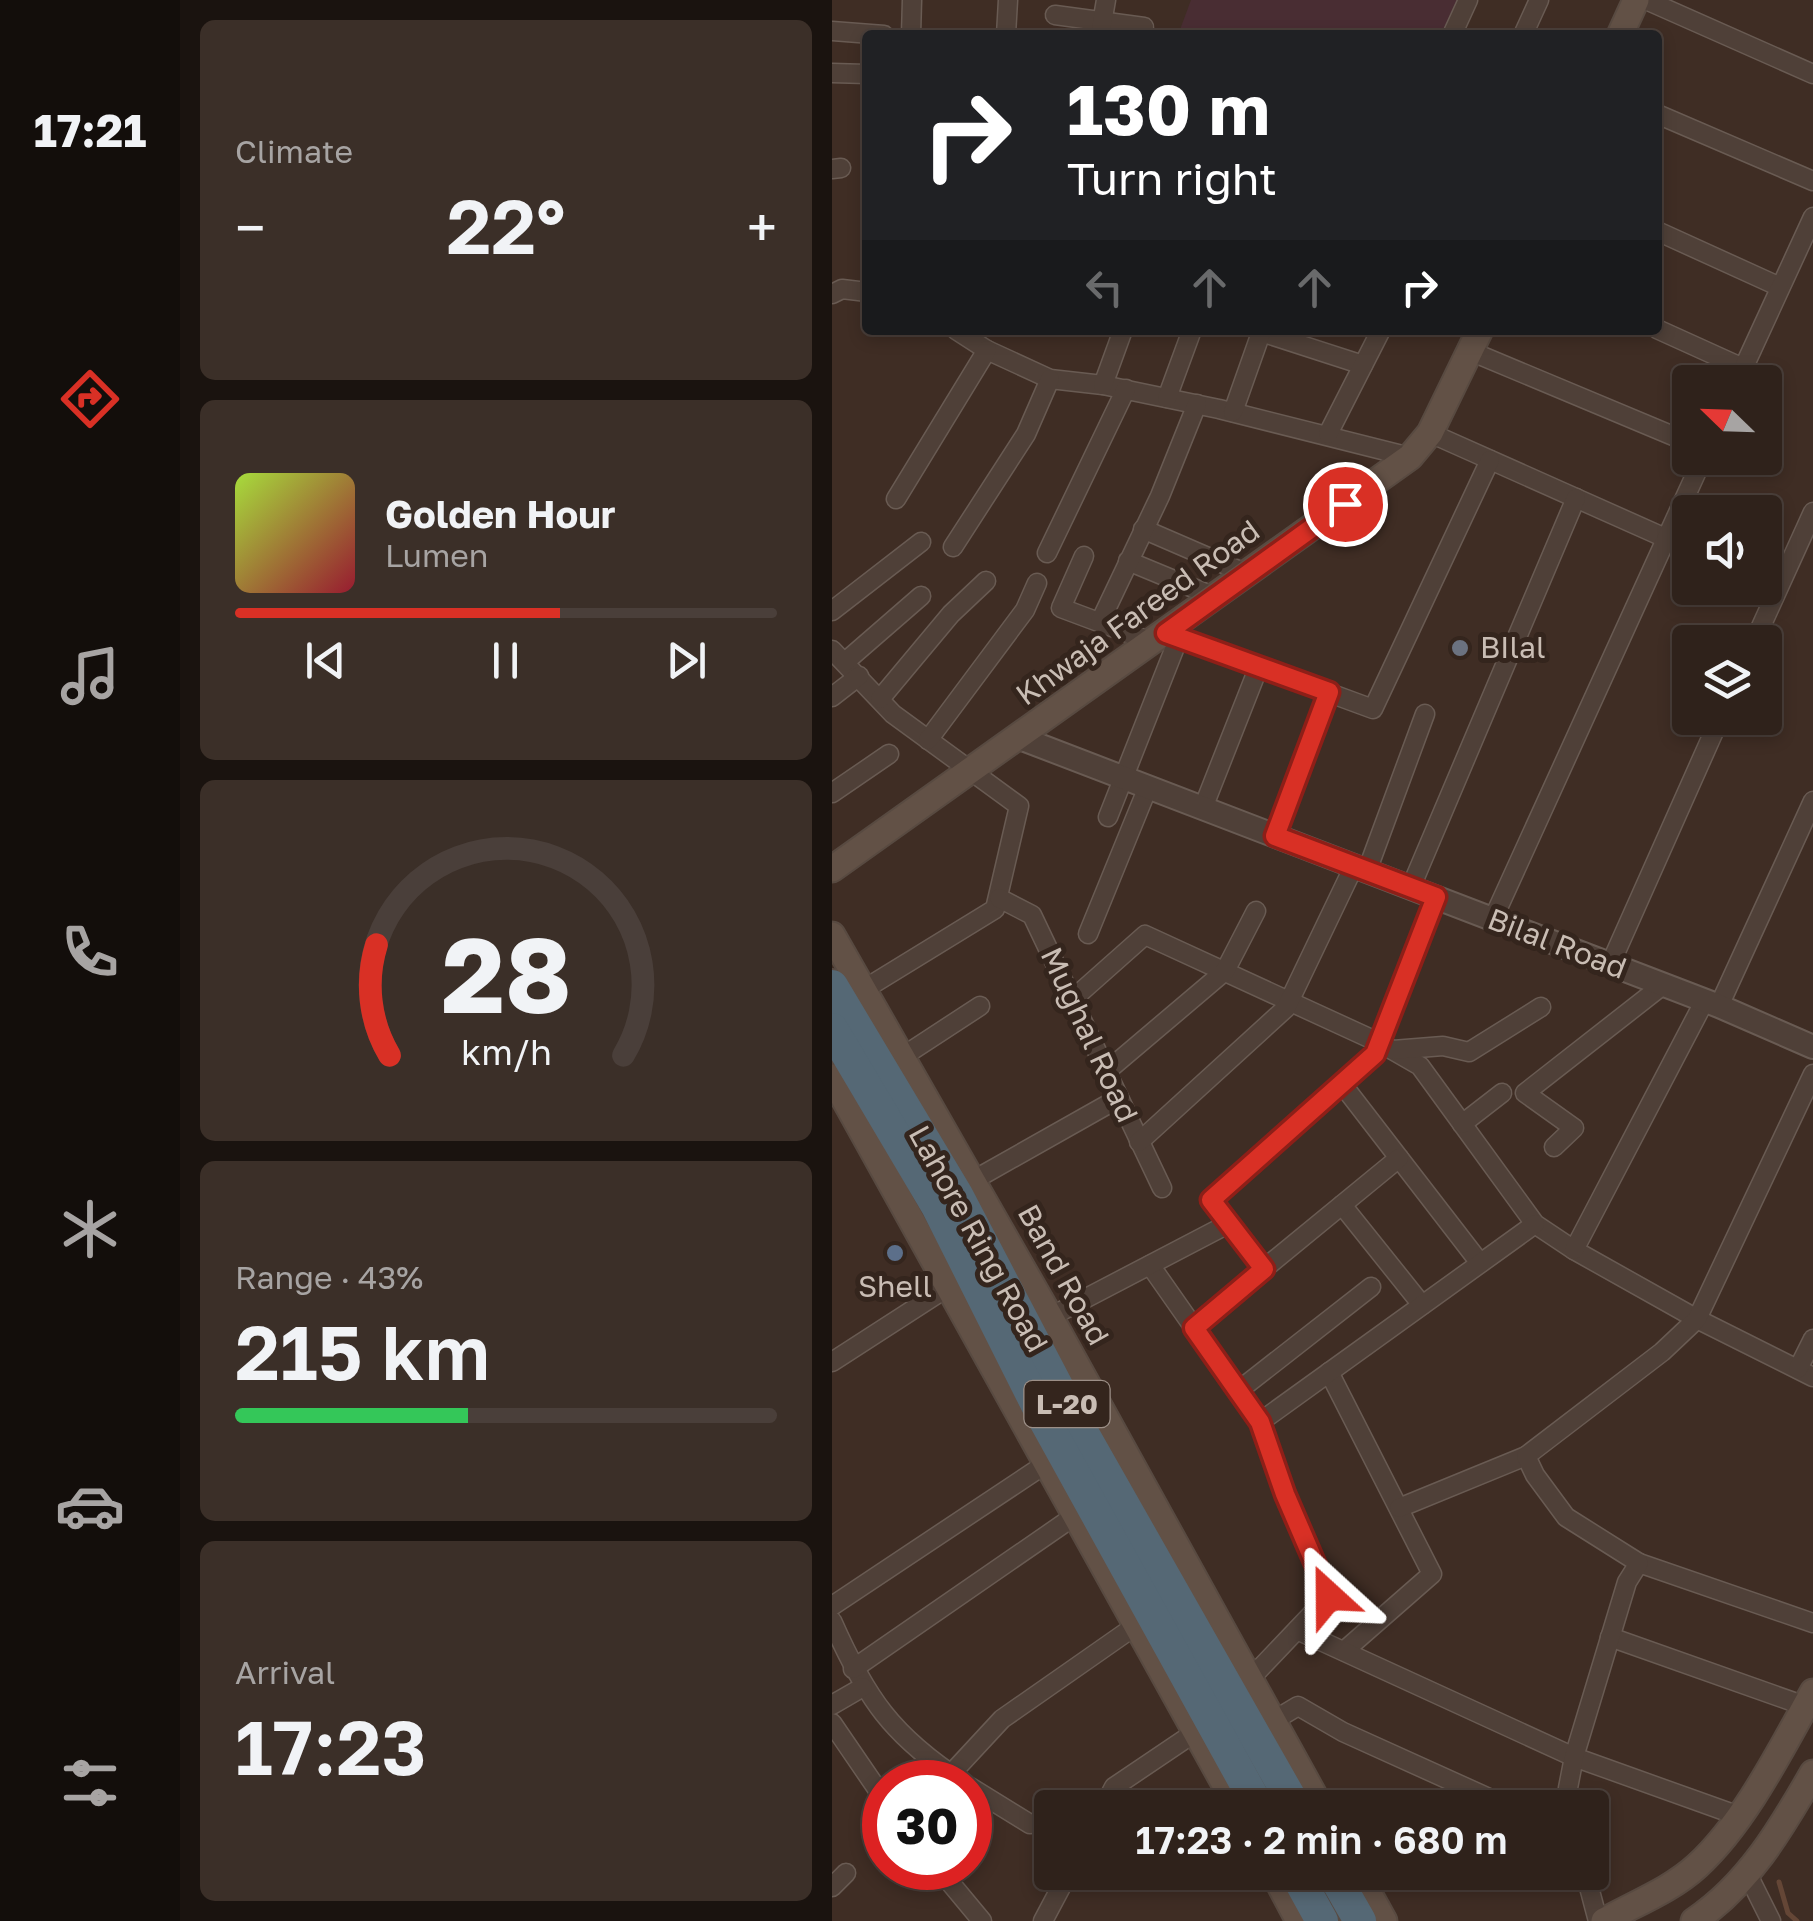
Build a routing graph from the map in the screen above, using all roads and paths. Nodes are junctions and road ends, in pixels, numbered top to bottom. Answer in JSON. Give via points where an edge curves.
{"nodes":[{"id":1,"x":910,"y":0,"type":"edge"},
{"id":2,"x":1008,"y":0,"type":"edge"},
{"id":3,"x":1106,"y":0,"type":"edge"},
{"id":4,"x":1468,"y":0,"type":"edge"},
{"id":5,"x":1538,"y":0,"type":"edge"},
{"id":6,"x":1636,"y":0,"type":"edge"},
{"id":7,"x":1646,"y":0,"type":"edge"},
{"id":8,"x":1055,"y":15,"type":"dead end"},
{"id":9,"x":1101,"y":27,"type":"edge"},
{"id":10,"x":1144,"y":27,"type":"dead end"},
{"id":11,"x":832,"y":30,"type":"edge"},
{"id":12,"x":911,"y":30,"type":"edge"},
{"id":13,"x":1006,"y":30,"type":"edge"},
{"id":14,"x":1454,"y":30,"type":"edge"},
{"id":15,"x":1525,"y":30,"type":"edge"},
{"id":16,"x":1622,"y":30,"type":"edge"},
{"id":17,"x":862,"y":33,"type":"edge"},
{"id":18,"x":832,"y":72,"type":"edge"},
{"id":19,"x":862,"y":74,"type":"edge"},
{"id":20,"x":1812,"y":74,"type":"edge"},
{"id":21,"x":1662,"y":116,"type":"edge"},
{"id":22,"x":1812,"y":181,"type":"edge"},
{"id":23,"x":1812,"y":216,"type":"edge"},
{"id":24,"x":1662,"y":233,"type":"edge"},
{"id":25,"x":1780,"y":287,"type":"junction"},
{"id":26,"x":862,"y":291,"type":"edge"},
{"id":27,"x":832,"y":294,"type":"edge"},
{"id":28,"x":1662,"y":332,"type":"edge"},
{"id":29,"x":964,"y":335,"type":"edge"},
{"id":30,"x":1121,"y":335,"type":"edge"},
{"id":31,"x":1190,"y":335,"type":"edge"},
{"id":32,"x":1261,"y":335,"type":"edge"},
{"id":33,"x":1274,"y":335,"type":"edge"},
{"id":34,"x":1378,"y":335,"type":"edge"},
{"id":35,"x":1475,"y":340,"type":"edge"},
{"id":36,"x":987,"y":350,"type":"junction"},
{"id":37,"x":1363,"y":365,"type":"junction"},
{"id":38,"x":1722,"y":365,"type":"edge"},
{"id":39,"x":1745,"y":365,"type":"edge"},
{"id":40,"x":1050,"y":380,"type":"junction"},
{"id":41,"x":1103,"y":384,"type":"junction"},
{"id":42,"x":1126,"y":390,"type":"junction"},
{"id":43,"x":1167,"y":398,"type":"junction"},
{"id":44,"x":1197,"y":404,"type":"junction"},
{"id":45,"x":1233,"y":412,"type":"junction"},
{"id":46,"x":1430,"y":433,"type":"junction"},
{"id":47,"x":1328,"y":434,"type":"junction"},
{"id":48,"x":1672,"y":435,"type":"edge"},
{"id":49,"x":1410,"y":457,"type":"junction"},
{"id":50,"x":1490,"y":460,"type":"junction"},
{"id":51,"x":1695,"y":475,"type":"edge"},
{"id":52,"x":896,"y":498,"type":"dead end"},
{"id":53,"x":1576,"y":498,"type":"junction"},
{"id":54,"x":1812,"y":512,"type":"edge"},
{"id":55,"x":1143,"y":529,"type":"junction"},
{"id":56,"x":1808,"y":533,"type":"edge"},
{"id":57,"x":1666,"y":538,"type":"junction"},
{"id":58,"x":1672,"y":541,"type":"edge"},
{"id":59,"x":921,"y":542,"type":"dead end"},
{"id":60,"x":953,"y":547,"type":"dead end"},
{"id":61,"x":1047,"y":553,"type":"dead end"},
{"id":62,"x":1084,"y":556,"type":"dead end"},
{"id":63,"x":1128,"y":561,"type":"junction"},
{"id":64,"x":1782,"y":570,"type":"edge"},
{"id":65,"x":1248,"y":574,"type":"junction"},
{"id":66,"x":986,"y":581,"type":"dead end"},
{"id":67,"x":1037,"y":583,"type":"dead end"},
{"id":68,"x":920,"y":596,"type":"dead end"},
{"id":69,"x":1214,"y":597,"type":"junction"},
{"id":70,"x":832,"y":612,"type":"edge"},
{"id":71,"x":1100,"y":622,"type":"junction"},
{"id":72,"x":1165,"y":637,"type":"junction"},
{"id":73,"x":838,"y":656,"type":"edge"},
{"id":74,"x":1259,"y":666,"type":"junction"},
{"id":75,"x":859,"y":676,"type":"junction"},
{"id":76,"x":1329,"y":692,"type":"junction"},
{"id":77,"x":832,"y":696,"type":"edge"},
{"id":78,"x":880,"y":699,"type":"junction"},
{"id":79,"x":1425,"y":714,"type":"dead end"},
{"id":80,"x":1712,"y":735,"type":"edge"},
{"id":81,"x":1020,"y":738,"type":"junction"},
{"id":82,"x":928,"y":740,"type":"junction"},
{"id":83,"x":889,"y":754,"type":"dead end"},
{"id":84,"x":972,"y":771,"type":"junction"},
{"id":85,"x":1123,"y":777,"type":"junction"},
{"id":86,"x":1148,"y":787,"type":"junction"},
{"id":87,"x":832,"y":792,"type":"edge"},
{"id":88,"x":1812,"y":801,"type":"edge"},
{"id":89,"x":1204,"y":808,"type":"junction"},
{"id":90,"x":1108,"y":817,"type":"dead end"},
{"id":91,"x":1275,"y":836,"type":"junction"},
{"id":92,"x":1360,"y":868,"type":"junction"},
{"id":93,"x":832,"y":869,"type":"edge"},
{"id":94,"x":1411,"y":888,"type":"junction"},
{"id":95,"x":1436,"y":897,"type":"junction"},
{"id":96,"x":999,"y":898,"type":"junction"},
{"id":97,"x":1256,"y":910,"type":"dead end"},
{"id":98,"x":1492,"y":918,"type":"junction"},
{"id":99,"x":1088,"y":934,"type":"dead end"},
{"id":100,"x":832,"y":935,"type":"edge"},
{"id":101,"x":1610,"y":964,"type":"junction"},
{"id":102,"x":1225,"y":971,"type":"junction"},
{"id":103,"x":1663,"y":985,"type":"junction"},
{"id":104,"x":1074,"y":998,"type":"junction"},
{"id":105,"x":1290,"y":1000,"type":"junction"},
{"id":106,"x":842,"y":1001,"type":"edge"},
{"id":107,"x":1711,"y":1004,"type":"junction"},
{"id":108,"x":980,"y":1006,"type":"dead end"},
{"id":109,"x":1541,"y":1007,"type":"dead end"},
{"id":110,"x":1386,"y":1047,"type":"junction"},
{"id":111,"x":1812,"y":1047,"type":"edge"},
{"id":112,"x":902,"y":1057,"type":"junction"},
{"id":113,"x":1107,"y":1071,"type":"junction"},
{"id":114,"x":1812,"y":1074,"type":"edge"},
{"id":115,"x":832,"y":1077,"type":"edge"},
{"id":116,"x":1342,"y":1084,"type":"junction"},
{"id":117,"x":1502,"y":1092,"type":"dead end"},
{"id":118,"x":1119,"y":1098,"type":"junction"},
{"id":119,"x":1462,"y":1124,"type":"junction"},
{"id":120,"x":1138,"y":1142,"type":"junction"},
{"id":121,"x":1554,"y":1147,"type":"dead end"},
{"id":122,"x":1399,"y":1158,"type":"junction"},
{"id":123,"x":972,"y":1181,"type":"junction"},
{"id":124,"x":1162,"y":1188,"type":"dead end"},
{"id":125,"x":1342,"y":1205,"type":"junction"},
{"id":126,"x":1230,"y":1223,"type":"junction"},
{"id":127,"x":1535,"y":1224,"type":"junction"},
{"id":128,"x":1574,"y":1250,"type":"junction"},
{"id":129,"x":1480,"y":1263,"type":"junction"},
{"id":130,"x":1150,"y":1265,"type":"junction"},
{"id":131,"x":1264,"y":1269,"type":"junction"},
{"id":132,"x":1371,"y":1286,"type":"dead end"},
{"id":133,"x":948,"y":1287,"type":"junction"},
{"id":134,"x":1422,"y":1305,"type":"junction"},
{"id":135,"x":1050,"y":1317,"type":"junction"},
{"id":136,"x":1697,"y":1319,"type":"junction"},
{"id":137,"x":1194,"y":1328,"type":"junction"},
{"id":138,"x":1812,"y":1339,"type":"edge"},
{"id":139,"x":832,"y":1362,"type":"edge"},
{"id":140,"x":1329,"y":1372,"type":"junction"},
{"id":141,"x":1805,"y":1373,"type":"edge"},
{"id":142,"x":1238,"y":1391,"type":"junction"},
{"id":143,"x":1260,"y":1422,"type":"junction"},
{"id":144,"x":1526,"y":1456,"type":"junction"},
{"id":145,"x":1047,"y":1463,"type":"junction"},
{"id":146,"x":1399,"y":1508,"type":"junction"},
{"id":147,"x":1076,"y":1515,"type":"junction"},
{"id":148,"x":1639,"y":1563,"type":"junction"},
{"id":149,"x":832,"y":1606,"type":"edge"},
{"id":150,"x":832,"y":1621,"type":"edge"},
{"id":151,"x":1138,"y":1624,"type":"junction"},
{"id":152,"x":1812,"y":1624,"type":"edge"},
{"id":153,"x":1297,"y":1630,"type":"junction"},
{"id":154,"x":1610,"y":1637,"type":"junction"},
{"id":155,"x":1344,"y":1651,"type":"junction"},
{"id":156,"x":853,"y":1669,"type":"junction"},
{"id":157,"x":1250,"y":1679,"type":"junction"},
{"id":158,"x":864,"y":1687,"type":"junction"},
{"id":159,"x":1808,"y":1699,"type":"edge"},
{"id":160,"x":832,"y":1705,"type":"edge"},
{"id":161,"x":1273,"y":1721,"type":"junction"},
{"id":162,"x":832,"y":1724,"type":"edge"},
{"id":163,"x":1197,"y":1731,"type":"junction"},
{"id":164,"x":1574,"y":1757,"type":"junction"},
{"id":165,"x":930,"y":1760,"type":"edge"},
{"id":166,"x":971,"y":1760,"type":"edge"},
{"id":167,"x":862,"y":1767,"type":"edge"},
{"id":168,"x":1812,"y":1773,"type":"edge"},
{"id":169,"x":1112,"y":1790,"type":"edge"},
{"id":170,"x":1228,"y":1790,"type":"edge"},
{"id":171,"x":1249,"y":1790,"type":"edge"},
{"id":172,"x":1286,"y":1790,"type":"edge"},
{"id":173,"x":1311,"y":1790,"type":"edge"},
{"id":174,"x":1471,"y":1790,"type":"edge"},
{"id":175,"x":1568,"y":1790,"type":"edge"},
{"id":176,"x":992,"y":1801,"type":"edge"},
{"id":177,"x":1739,"y":1816,"type":"junction"},
{"id":178,"x":1030,"y":1824,"type":"dead end"},
{"id":179,"x":846,"y":1873,"type":"dead end"},
{"id":180,"x":1748,"y":1875,"type":"junction"},
{"id":181,"x":832,"y":1887,"type":"edge"},
{"id":182,"x":956,"y":1890,"type":"edge"},
{"id":183,"x":1060,"y":1890,"type":"edge"},
{"id":184,"x":1282,"y":1890,"type":"edge"},
{"id":185,"x":1305,"y":1890,"type":"edge"},
{"id":186,"x":1342,"y":1890,"type":"edge"},
{"id":187,"x":1367,"y":1890,"type":"edge"},
{"id":188,"x":1591,"y":1890,"type":"edge"},
{"id":189,"x":982,"y":1921,"type":"edge"},
{"id":190,"x":1044,"y":1921,"type":"edge"},
{"id":191,"x":1298,"y":1921,"type":"edge"},
{"id":192,"x":1322,"y":1921,"type":"edge"},
{"id":193,"x":1360,"y":1921,"type":"edge"},
{"id":194,"x":1384,"y":1921,"type":"edge"},
{"id":195,"x":1601,"y":1921,"type":"edge"},
{"id":196,"x":1694,"y":1921,"type":"edge"},
{"id":197,"x":1770,"y":1921,"type":"edge"}],
"edges":[{"from":1,"to":12,"type":"street"},
{"from":2,"to":13,"type":"street"},
{"from":3,"to":9,"type":"street"},
{"from":4,"to":14,"type":"street"},
{"from":5,"to":15,"type":"street"},
{"from":6,"to":16,"type":"main road"},
{"from":7,"to":20,"type":"street"},
{"from":8,"to":9,"type":"street"},
{"from":9,"to":10,"type":"street"},
{"from":11,"to":17,"type":"street"},
{"from":18,"to":19,"type":"street"},
{"from":21,"to":22,"type":"street"},
{"from":23,"to":25,"type":"street"},
{"from":24,"to":25,"type":"street"},
{"from":25,"to":39,"type":"street"},
{"from":26,"to":27,"type":"street"},
{"from":28,"to":38,"type":"street"},
{"from":29,"to":36,"type":"street"},
{"from":30,"to":41,"type":"street"},
{"from":31,"to":43,"type":"street"},
{"from":32,"to":45,"type":"street"},
{"from":33,"to":37,"type":"street"},
{"from":34,"to":37,"type":"street"},
{"from":35,"to":46,"type":"main road","name":"Khwaja Fareed Road"},
{"from":35,"to":48,"type":"street"},
{"from":36,"to":40,"type":"street"},
{"from":36,"to":52,"type":"street"},
{"from":37,"to":47,"type":"street"},
{"from":40,"to":41,"type":"street"},
{"from":40,"to":60,"type":"street","via":[[1026,434]]},
{"from":41,"to":42,"type":"street"},
{"from":42,"to":43,"type":"street"},
{"from":42,"to":61,"type":"street"},
{"from":43,"to":44,"type":"street"},
{"from":44,"to":45,"type":"street"},
{"from":44,"to":55,"type":"street"},
{"from":45,"to":47,"type":"street"},
{"from":46,"to":49,"type":"main road","name":"Khwaja Fareed Road"},
{"from":46,"to":50,"type":"street"},
{"from":47,"to":49,"type":"street"},
{"from":49,"to":65,"type":"main road","name":"Khwaja Fareed Road"},
{"from":50,"to":53,"type":"street"},
{"from":50,"to":76,"type":"street","via":[[1373,709]]},
{"from":51,"to":57,"type":"street"},
{"from":53,"to":57,"type":"street"},
{"from":53,"to":94,"type":"street"},
{"from":54,"to":56,"type":"street"},
{"from":55,"to":63,"type":"street"},
{"from":55,"to":65,"type":"street"},
{"from":56,"to":64,"type":"street"},
{"from":57,"to":58,"type":"street"},
{"from":57,"to":98,"type":"street"},
{"from":59,"to":70,"type":"street"},
{"from":62,"to":71,"type":"street","via":[[1061,608]]},
{"from":63,"to":69,"type":"street"},
{"from":63,"to":71,"type":"street"},
{"from":65,"to":69,"type":"main road","name":"Khwaja Fareed Road"},
{"from":66,"to":78,"type":"street"},
{"from":67,"to":82,"type":"street","via":[[1025,610]]},
{"from":68,"to":73,"type":"street"},
{"from":69,"to":72,"type":"main road","name":"Khwaja Fareed Road"},
{"from":71,"to":72,"type":"street"},
{"from":72,"to":74,"type":"street"},
{"from":72,"to":81,"type":"main road","name":"Khwaja Fareed Road"},
{"from":72,"to":85,"type":"street"},
{"from":73,"to":75,"type":"street"},
{"from":74,"to":76,"type":"street"},
{"from":74,"to":89,"type":"street"},
{"from":75,"to":77,"type":"street"},
{"from":75,"to":78,"type":"street"},
{"from":76,"to":91,"type":"street"},
{"from":78,"to":82,"type":"street"},
{"from":79,"to":92,"type":"street"},
{"from":80,"to":101,"type":"street"},
{"from":81,"to":84,"type":"main road","name":"Khwaja Fareed Road"},
{"from":81,"to":85,"type":"street","name":"Bilal Road"},
{"from":82,"to":84,"type":"street"},
{"from":83,"to":87,"type":"street"},
{"from":84,"to":93,"type":"main road","name":"Khwaja Fareed Road"},
{"from":84,"to":96,"type":"street","via":[[1020,806]]},
{"from":85,"to":86,"type":"street","name":"Bilal Road"},
{"from":85,"to":90,"type":"street"},
{"from":86,"to":89,"type":"street","name":"Bilal Road"},
{"from":86,"to":99,"type":"street"},
{"from":88,"to":107,"type":"street"},
{"from":89,"to":91,"type":"street","name":"Bilal Road"},
{"from":91,"to":92,"type":"street","name":"Bilal Road"},
{"from":92,"to":94,"type":"street","name":"Bilal Road"},
{"from":92,"to":105,"type":"street"},
{"from":94,"to":95,"type":"street","name":"Bilal Road"},
{"from":95,"to":98,"type":"street","name":"Bilal Road"},
{"from":95,"to":110,"type":"street"},
{"from":96,"to":104,"type":"street","name":"Mughal Road","via":[[1032,915]]},
{"from":96,"to":106,"type":"street","via":[[994,910]]},
{"from":97,"to":102,"type":"street"},
{"from":98,"to":101,"type":"street","name":"Bilal Road"},
{"from":100,"to":106,"type":"main road","name":"Band Road"},
{"from":101,"to":103,"type":"street","name":"Bilal Road"},
{"from":102,"to":104,"type":"street","via":[[1145,935]]},
{"from":102,"to":105,"type":"street"},
{"from":102,"to":113,"type":"street"},
{"from":103,"to":107,"type":"street","name":"Bilal Road"},
{"from":103,"to":121,"type":"street","via":[[1524,1094],[1574,1128]]},
{"from":104,"to":113,"type":"street","name":"Mughal Road"},
{"from":105,"to":110,"type":"street"},
{"from":105,"to":120,"type":"street"},
{"from":106,"to":112,"type":"main road","name":"Band Road"},
{"from":106,"to":171,"type":"highway","name":"Lahore Ring Road","number":"L-20","via":[[1044,1419]]},
{"from":106,"to":172,"type":"highway","name":"Lahore Ring Road","number":"L-20","via":[[958,1195],[1068,1406]]},
{"from":107,"to":111,"type":"street","name":"Bilal Road"},
{"from":107,"to":128,"type":"street"},
{"from":108,"to":112,"type":"street"},
{"from":109,"to":110,"type":"street","via":[[1469,1052]]},
{"from":110,"to":116,"type":"street"},
{"from":110,"to":119,"type":"street","via":[[1420,1066]]},
{"from":112,"to":123,"type":"main road","name":"Band Road"},
{"from":113,"to":118,"type":"street","name":"Mughal Road"},
{"from":114,"to":136,"type":"street"},
{"from":115,"to":133,"type":"main road"},
{"from":116,"to":122,"type":"street"},
{"from":116,"to":126,"type":"street","via":[[1211,1200]]},
{"from":117,"to":119,"type":"street"},
{"from":118,"to":120,"type":"street","name":"Mughal Road"},
{"from":118,"to":123,"type":"street"},
{"from":119,"to":127,"type":"street"},
{"from":120,"to":124,"type":"street","name":"Mughal Road"},
{"from":122,"to":125,"type":"street"},
{"from":122,"to":129,"type":"street"},
{"from":123,"to":135,"type":"main road","name":"Band Road"},
{"from":125,"to":131,"type":"street"},
{"from":125,"to":134,"type":"street"},
{"from":126,"to":130,"type":"street"},
{"from":126,"to":131,"type":"street"},
{"from":127,"to":128,"type":"street"},
{"from":127,"to":129,"type":"street"},
{"from":128,"to":136,"type":"street"},
{"from":129,"to":134,"type":"street"},
{"from":130,"to":135,"type":"street"},
{"from":130,"to":137,"type":"street"},
{"from":131,"to":137,"type":"street"},
{"from":132,"to":142,"type":"street"},
{"from":133,"to":139,"type":"street"},
{"from":133,"to":145,"type":"main road"},
{"from":134,"to":140,"type":"street"},
{"from":135,"to":157,"type":"main road","name":"Band Road"},
{"from":136,"to":141,"type":"street"},
{"from":136,"to":144,"type":"street"},
{"from":137,"to":142,"type":"street"},
{"from":138,"to":141,"type":"street"},
{"from":140,"to":143,"type":"street"},
{"from":140,"to":146,"type":"street"},
{"from":142,"to":143,"type":"street"},
{"from":143,"to":153,"type":"street","via":[[1329,1596]]},
{"from":144,"to":146,"type":"street"},
{"from":144,"to":148,"type":"street","via":[[1566,1517]]},
{"from":145,"to":147,"type":"main road"},
{"from":145,"to":149,"type":"street"},
{"from":146,"to":155,"type":"street","via":[[1432,1574]]},
{"from":147,"to":151,"type":"main road"},
{"from":147,"to":156,"type":"street"},
{"from":148,"to":152,"type":"street"},
{"from":148,"to":154,"type":"street"},
{"from":150,"to":156,"type":"street"},
{"from":151,"to":163,"type":"main road"},
{"from":151,"to":166,"type":"street","via":[[1002,1719]]},
{"from":153,"to":155,"type":"street"},
{"from":153,"to":157,"type":"street"},
{"from":154,"to":159,"type":"street"},
{"from":154,"to":164,"type":"street"},
{"from":155,"to":164,"type":"street"},
{"from":156,"to":158,"type":"street"},
{"from":157,"to":161,"type":"main road","name":"Band Road"},
{"from":158,"to":160,"type":"street"},
{"from":158,"to":165,"type":"street","via":[[876,1708]]},
{"from":159,"to":177,"type":"main road"},
{"from":161,"to":173,"type":"main road","name":"Band Road"},
{"from":161,"to":174,"type":"street","via":[[1298,1706]]},
{"from":162,"to":167,"type":"street"},
{"from":163,"to":169,"type":"street"},
{"from":163,"to":170,"type":"main road"},
{"from":164,"to":175,"type":"street"},
{"from":164,"to":177,"type":"street"},
{"from":168,"to":180,"type":"main road"},
{"from":176,"to":178,"type":"street"},
{"from":177,"to":195,"type":"main road","via":[[1694,1868]]},
{"from":179,"to":181,"type":"street"},
{"from":180,"to":196,"type":"main road"},
{"from":180,"to":197,"type":"street"},
{"from":182,"to":189,"type":"street"},
{"from":183,"to":190,"type":"street"},
{"from":184,"to":191,"type":"main road"},
{"from":185,"to":192,"type":"highway"},
{"from":186,"to":193,"type":"highway"},
{"from":187,"to":194,"type":"main road"},
{"from":188,"to":195,"type":"street"}]}
